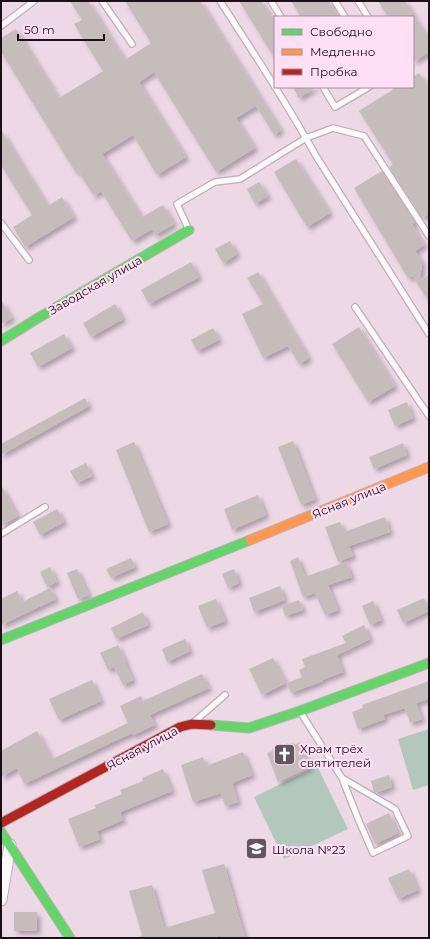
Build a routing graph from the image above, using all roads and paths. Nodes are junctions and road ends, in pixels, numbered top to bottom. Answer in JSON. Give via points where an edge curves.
{"nodes":[{"id":1,"x":102,"y":1,"type":"edge"},
{"id":2,"x":220,"y":1,"type":"edge"},
{"id":3,"x":271,"y":1,"type":"edge"},
{"id":4,"x":335,"y":1,"type":"edge"},
{"id":5,"x":358,"y":1,"type":"edge"},
{"id":6,"x":32,"y":2,"type":"edge"},
{"id":7,"x":280,"y":16,"type":"edge"},
{"id":8,"x":344,"y":16,"type":"edge"},
{"id":9,"x":367,"y":16,"type":"edge"},
{"id":10,"x":1,"y":26,"type":"edge"},
{"id":11,"x":132,"y":44,"type":"dead end"},
{"id":12,"x":274,"y":86,"type":"edge"},
{"id":13,"x":275,"y":88,"type":"edge"},
{"id":14,"x":324,"y":88,"type":"edge"},
{"id":15,"x":367,"y":88,"type":"edge"},
{"id":16,"x":306,"y":138,"type":"junction"},
{"id":17,"x":1,"y":223,"type":"edge"},
{"id":18,"x":189,"y":230,"type":"joint"},
{"id":19,"x":429,"y":236,"type":"edge"},
{"id":20,"x":29,"y":260,"type":"dead end"},
{"id":21,"x":355,"y":307,"type":"dead end"},
{"id":22,"x":429,"y":334,"type":"edge"},
{"id":23,"x":1,"y":341,"type":"edge"},
{"id":24,"x":429,"y":416,"type":"edge"},
{"id":25,"x":429,"y":467,"type":"edge"},
{"id":26,"x":45,"y":507,"type":"dead end"},
{"id":27,"x":1,"y":534,"type":"edge"},
{"id":28,"x":1,"y":640,"type":"edge"},
{"id":29,"x":429,"y":663,"type":"edge"},
{"id":30,"x":225,"y":695,"type":"dead end"},
{"id":31,"x":300,"y":711,"type":"junction"},
{"id":32,"x":192,"y":724,"type":"junction"},
{"id":33,"x":342,"y":778,"type":"junction"},
{"id":34,"x":1,"y":823,"type":"edge"},
{"id":35,"x":1,"y":832,"type":"edge"},
{"id":36,"x":10,"y":845,"type":"junction"},
{"id":37,"x":1,"y":900,"type":"edge"},
{"id":38,"x":70,"y":938,"type":"edge"}],
"edges":[{"from":1,"to":11,"type":"lane"},
{"from":2,"to":12,"type":"lane"},
{"from":3,"to":7,"type":"lane"},
{"from":4,"to":8,"type":"lane"},
{"from":5,"to":9,"type":"lane"},
{"from":6,"to":10,"type":"lane"},
{"from":13,"to":16,"type":"lane"},
{"from":14,"to":15,"type":"lane","via":[[335,107]]},
{"from":16,"to":18,"type":"lane","via":[[240,179],[215,182],[177,204]]},
{"from":16,"to":19,"type":"lane","via":[[333,128],[364,136]]},
{"from":16,"to":22,"type":"lane"},
{"from":17,"to":20,"type":"lane"},
{"from":18,"to":23,"type":"street","name":"Заводская улица"},
{"from":21,"to":24,"type":"lane"},
{"from":25,"to":28,"type":"street","name":"Ясная улица"},
{"from":26,"to":27,"type":"lane"},
{"from":29,"to":31,"type":"street","name":"Ясная улица"},
{"from":30,"to":32,"type":"lane"},
{"from":31,"to":32,"type":"street","name":"Ясная улица","via":[[249,728]]},
{"from":31,"to":33,"type":"lane"},
{"from":32,"to":34,"type":"street","name":"Ясная улица","via":[[180,727]]},
{"from":33,"to":33,"type":"lane","via":[[395,809],[408,836],[373,853]]},
{"from":35,"to":36,"type":"street"},
{"from":36,"to":37,"type":"street"},
{"from":36,"to":38,"type":"street"}]}
